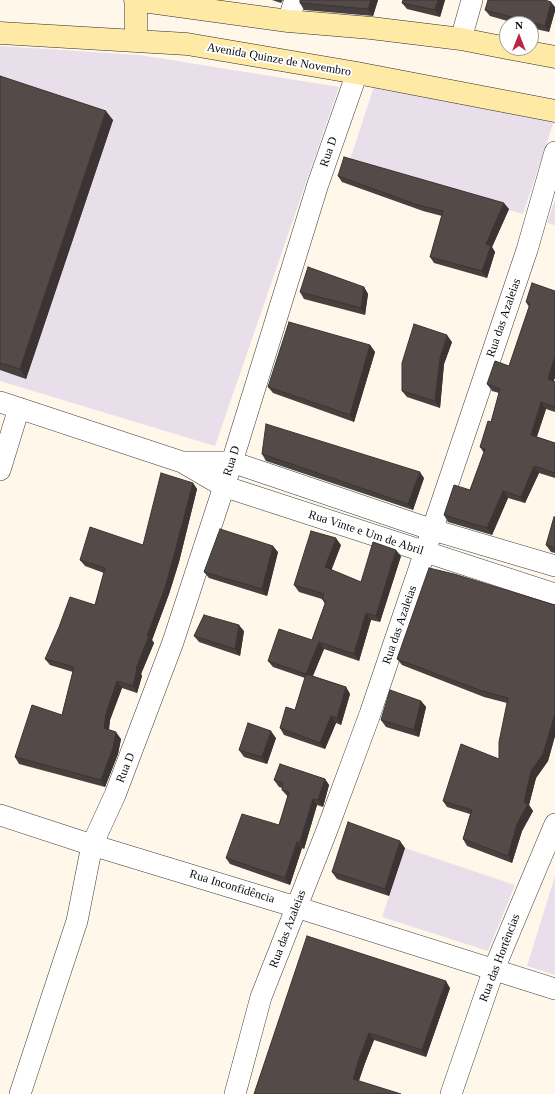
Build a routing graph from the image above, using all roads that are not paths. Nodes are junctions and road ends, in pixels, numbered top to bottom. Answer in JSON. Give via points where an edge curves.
{"nodes":[{"id":1,"x":135,"y":0,"type":"edge"},
{"id":2,"x":295,"y":0,"type":"edge"},
{"id":3,"x":472,"y":0,"type":"edge"},
{"id":4,"x":288,"y":21,"type":"junction"},
{"id":5,"x":0,"y":33,"type":"edge"},
{"id":6,"x":461,"y":39,"type":"junction"},
{"id":7,"x":136,"y":41,"type":"junction"},
{"id":8,"x":499,"y":46,"type":"edge"},
{"id":9,"x":539,"y":54,"type":"edge"},
{"id":10,"x":555,"y":57,"type":"edge"},
{"id":11,"x":357,"y":73,"type":"junction"},
{"id":12,"x":555,"y":111,"type":"edge"},
{"id":13,"x":555,"y":152,"type":"edge"},
{"id":14,"x":9,"y":405,"type":"edge"},
{"id":15,"x":182,"y":462,"type":"junction"},
{"id":16,"x":232,"y":462,"type":"junction"},
{"id":17,"x":0,"y":470,"type":"edge"},
{"id":18,"x":223,"y":486,"type":"junction"},
{"id":19,"x":433,"y":530,"type":"junction"},
{"id":20,"x":426,"y":552,"type":"junction"},
{"id":21,"x":555,"y":566,"type":"edge"},
{"id":22,"x":555,"y":594,"type":"edge"},
{"id":23,"x":0,"y":815,"type":"edge"},
{"id":24,"x":555,"y":824,"type":"edge"},
{"id":25,"x":92,"y":845,"type":"junction"},
{"id":26,"x":296,"y":907,"type":"junction"},
{"id":27,"x":494,"y":969,"type":"junction"},
{"id":28,"x":555,"y":989,"type":"edge"},
{"id":29,"x":20,"y":1094,"type":"edge"},
{"id":30,"x":235,"y":1094,"type":"edge"},
{"id":31,"x":451,"y":1094,"type":"edge"}],
"edges":[{"from":1,"to":4,"type":"main road"},
{"from":1,"to":7,"type":"main road"},
{"from":2,"to":4,"type":"street"},
{"from":3,"to":6,"type":"street"},
{"from":4,"to":6,"type":"main road"},
{"from":5,"to":7,"type":"main road","name":"Avenida Quinze de Novembro"},
{"from":6,"to":8,"type":"main road"},
{"from":7,"to":11,"type":"main road","name":"Avenida Quinze de Novembro","via":[[187,44]]},
{"from":9,"to":10,"type":"main road"},
{"from":11,"to":12,"type":"main road","name":"Avenida Quinze de Novembro"},
{"from":11,"to":16,"type":"street","name":"Rua D","via":[[318,184]]},
{"from":13,"to":19,"type":"street","name":"Rua das Azaleias","via":[[527,250]]},
{"from":14,"to":15,"type":"street","name":"Rua Vinte e Um de Abril"},
{"from":14,"to":17,"type":"street"},
{"from":15,"to":16,"type":"street","name":"Rua Vinte e Um de Abril"},
{"from":15,"to":18,"type":"street","name":"Rua Vinte e Um de Abril"},
{"from":16,"to":18,"type":"street","name":"Rua D"},
{"from":16,"to":19,"type":"street","name":"Rua Vinte e Um de Abril"},
{"from":18,"to":20,"type":"street","name":"Rua Vinte e Um de Abril"},
{"from":18,"to":25,"type":"street","name":"Rua D","via":[[173,642],[115,796]]},
{"from":19,"to":20,"type":"street","name":"Rua das Azaleias"},
{"from":19,"to":21,"type":"street","name":"Rua Vinte e Um de Abril"},
{"from":20,"to":22,"type":"street","name":"Rua Vinte e Um de Abril"},
{"from":20,"to":26,"type":"street","name":"Rua das Azaleias","via":[[370,714]]},
{"from":23,"to":25,"type":"street","name":"Rua Inconfidência"},
{"from":24,"to":27,"type":"street","name":"Rua das Hortências"},
{"from":25,"to":26,"type":"street","name":"Rua Inconfidência"},
{"from":25,"to":29,"type":"street","name":"Rua D","via":[[77,921]]},
{"from":26,"to":27,"type":"street","name":"Rua Inconfidência"},
{"from":26,"to":30,"type":"street","name":"Rua das Azaleias","via":[[261,997]]},
{"from":27,"to":28,"type":"street","name":"Rua Inconfidência"},
{"from":27,"to":31,"type":"street","name":"Rua das Hortências"}]}
